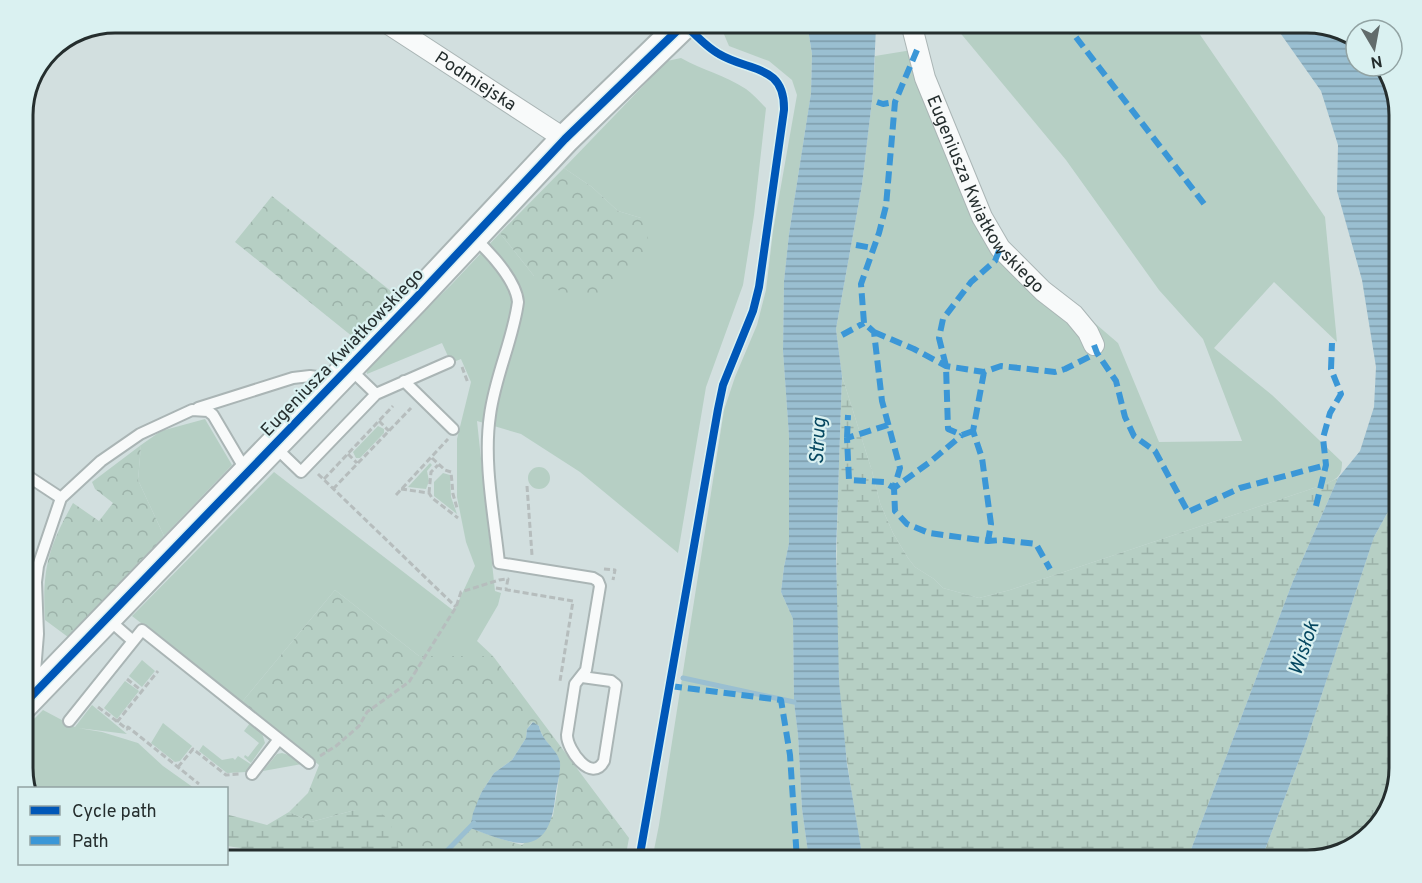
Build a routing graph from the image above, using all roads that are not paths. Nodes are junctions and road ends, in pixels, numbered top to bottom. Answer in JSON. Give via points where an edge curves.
{"nodes":[{"id":1,"x":404,"y":33,"type":"edge"},
{"id":2,"x":674,"y":33,"type":"edge"},
{"id":3,"x":914,"y":33,"type":"edge"},
{"id":4,"x":565,"y":139,"type":"junction"},
{"id":5,"x":472,"y":237,"type":"junction"},
{"id":6,"x":1094,"y":345,"type":"dead end"},
{"id":7,"x":449,"y":362,"type":"dead end"},
{"id":8,"x":340,"y":375,"type":"junction"},
{"id":9,"x":404,"y":381,"type":"junction"},
{"id":10,"x":376,"y":394,"type":"junction"},
{"id":11,"x":192,"y":410,"type":"junction"},
{"id":12,"x":453,"y":429,"type":"road end"},
{"id":13,"x":272,"y":445,"type":"junction"},
{"id":14,"x":247,"y":471,"type":"junction"},
{"id":15,"x":33,"y":480,"type":"edge"},
{"id":16,"x":61,"y":498,"type":"junction"},
{"id":17,"x":105,"y":617,"type":"junction"},
{"id":18,"x":133,"y":641,"type":"junction"},
{"id":19,"x":33,"y":666,"type":"edge"},
{"id":20,"x":582,"y":677,"type":"junction"},
{"id":21,"x":33,"y":694,"type":"edge"},
{"id":22,"x":69,"y":722,"type":"dead end"},
{"id":23,"x":279,"y":739,"type":"junction"},
{"id":24,"x":309,"y":763,"type":"road end"},
{"id":25,"x":252,"y":774,"type":"road end"}],
"edges":[{"from":1,"to":4,"type":"street","name":"Podmiejska"},
{"from":2,"to":4,"type":"street","name":"Eugeniusza Kwiatkowskiego"},
{"from":3,"to":6,"type":"street","name":"Eugeniusza Kwiatkowskiego","via":[[925,78],[982,217],[1000,248],[1043,291],[1074,315]]},
{"from":4,"to":5,"type":"street","name":"Eugeniusza Kwiatkowskiego"},
{"from":5,"to":8,"type":"street","name":"Eugeniusza Kwiatkowskiego"},
{"from":5,"to":20,"type":"lane","via":[[492,254],[516,291],[518,302],[494,390],[488,431],[499,562],[598,581]]},
{"from":7,"to":9,"type":"lane"},
{"from":8,"to":10,"type":"lane"},
{"from":8,"to":11,"type":"lane","via":[[293,378]]},
{"from":8,"to":13,"type":"street","name":"Eugeniusza Kwiatkowskiego"},
{"from":9,"to":10,"type":"lane"},
{"from":9,"to":12,"type":"lane"},
{"from":10,"to":13,"type":"lane","via":[[301,472]]},
{"from":11,"to":14,"type":"lane","via":[[213,415]]},
{"from":11,"to":16,"type":"lane","via":[[140,434],[101,461]]},
{"from":13,"to":14,"type":"street","name":"Eugeniusza Kwiatkowskiego"},
{"from":14,"to":17,"type":"street","name":"Eugeniusza Kwiatkowskiego"},
{"from":15,"to":16,"type":"lane"},
{"from":16,"to":19,"type":"lane","via":[[38,566],[38,634]]},
{"from":17,"to":18,"type":"lane"},
{"from":17,"to":21,"type":"street","name":"Eugeniusza Kwiatkowskiego"},
{"from":18,"to":22,"type":"lane"},
{"from":18,"to":23,"type":"lane","via":[[142,630]]},
{"from":20,"to":20,"type":"lane","via":[[575,684],[567,740],[585,766],[594,770],[604,761],[616,686],[611,681]]},
{"from":23,"to":24,"type":"lane"},
{"from":23,"to":25,"type":"lane"}]}
